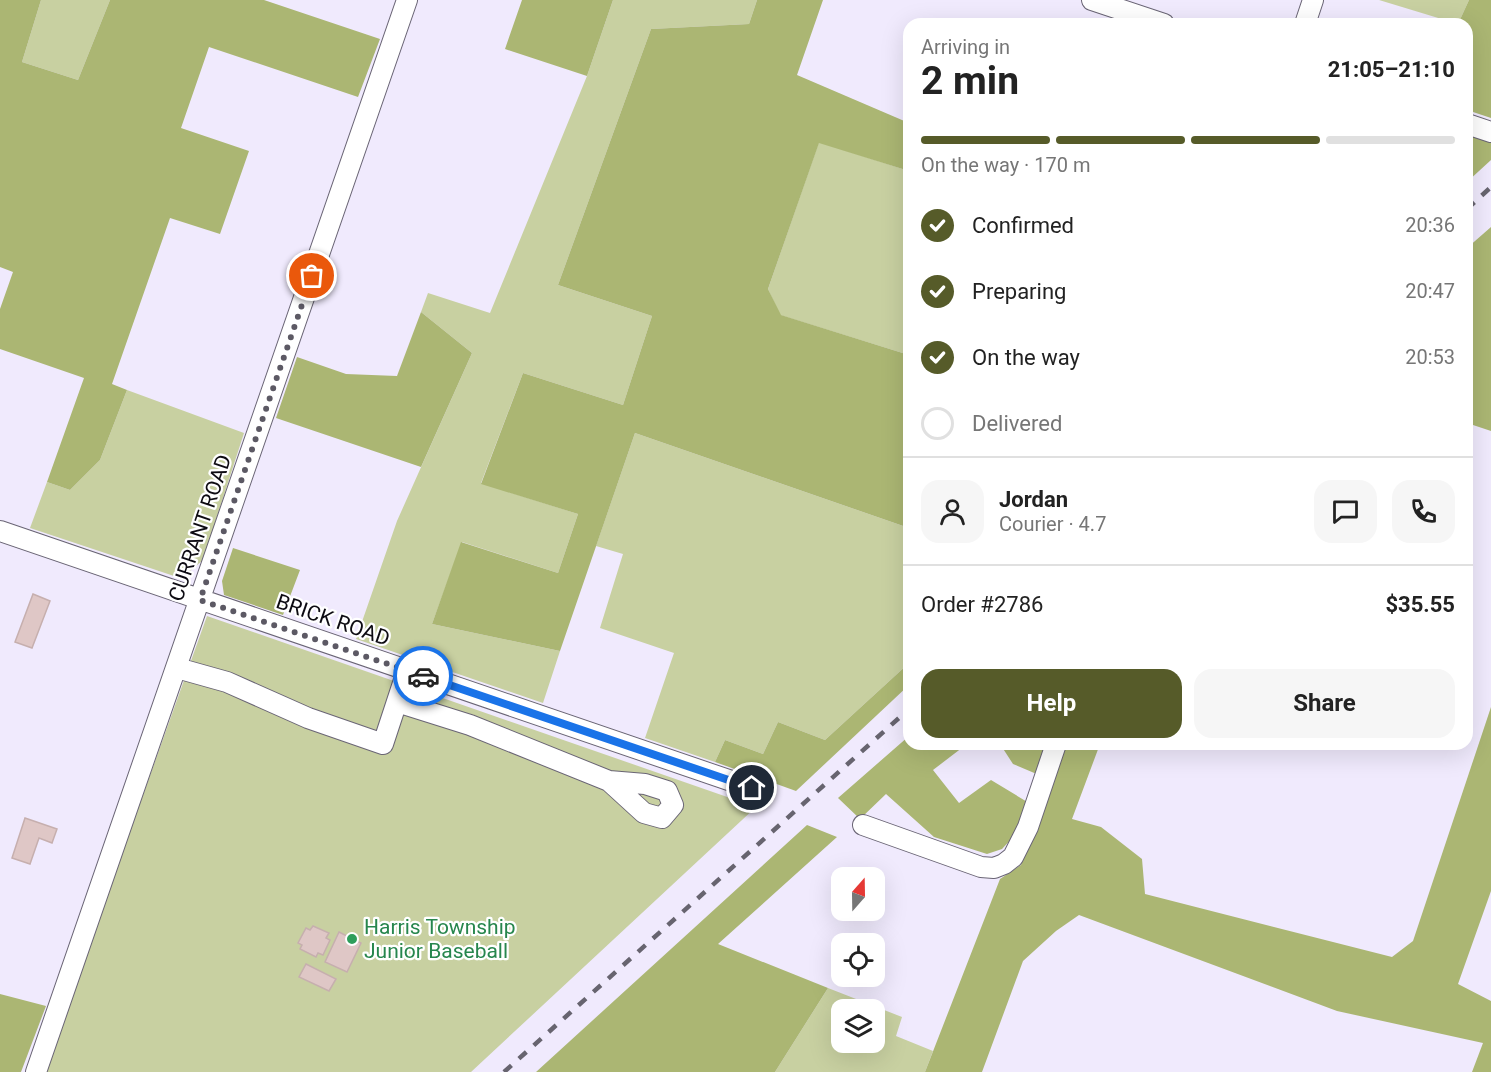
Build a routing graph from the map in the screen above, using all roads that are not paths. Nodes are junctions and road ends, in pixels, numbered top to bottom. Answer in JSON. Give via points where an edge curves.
{"nodes":[{"id":1,"x":407,"y":0,"type":"edge"},
{"id":2,"x":1092,"y":0,"type":"edge"},
{"id":3,"x":1313,"y":0,"type":"edge"},
{"id":4,"x":1146,"y":18,"type":"edge"},
{"id":5,"x":1307,"y":18,"type":"edge"},
{"id":6,"x":1473,"y":126,"type":"edge"},
{"id":7,"x":1491,"y":132,"type":"edge"},
{"id":8,"x":0,"y":531,"type":"edge"},
{"id":9,"x":200,"y":600,"type":"junction"},
{"id":10,"x":177,"y":668,"type":"junction"},
{"id":11,"x":407,"y":670,"type":"junction"},
{"id":12,"x":397,"y":702,"type":"junction"},
{"id":13,"x":1054,"y":750,"type":"edge"},
{"id":14,"x":609,"y":781,"type":"dead end"},
{"id":15,"x":752,"y":788,"type":"dead end"},
{"id":16,"x":863,"y":825,"type":"dead end"},
{"id":17,"x":36,"y":1072,"type":"edge"}],
"edges":[{"from":1,"to":9,"type":"street","name":"CURRANT ROAD"},
{"from":2,"to":4,"type":"street"},
{"from":3,"to":5,"type":"street"},
{"from":6,"to":7,"type":"street"},
{"from":8,"to":9,"type":"street","name":"BRICK ROAD"},
{"from":9,"to":10,"type":"street","name":"CURRANT ROAD"},
{"from":9,"to":11,"type":"street","name":"BRICK ROAD"},
{"from":10,"to":12,"type":"street","via":[[227,682],[308,718],[383,744]]},
{"from":10,"to":17,"type":"street","name":"CURRANT ROAD"},
{"from":11,"to":12,"type":"street"},
{"from":11,"to":15,"type":"street","name":"BRICK ROAD"},
{"from":12,"to":14,"type":"street","via":[[470,725]]},
{"from":13,"to":16,"type":"street","via":[[1028,827],[1013,857],[994,868],[981,867]]}]}
